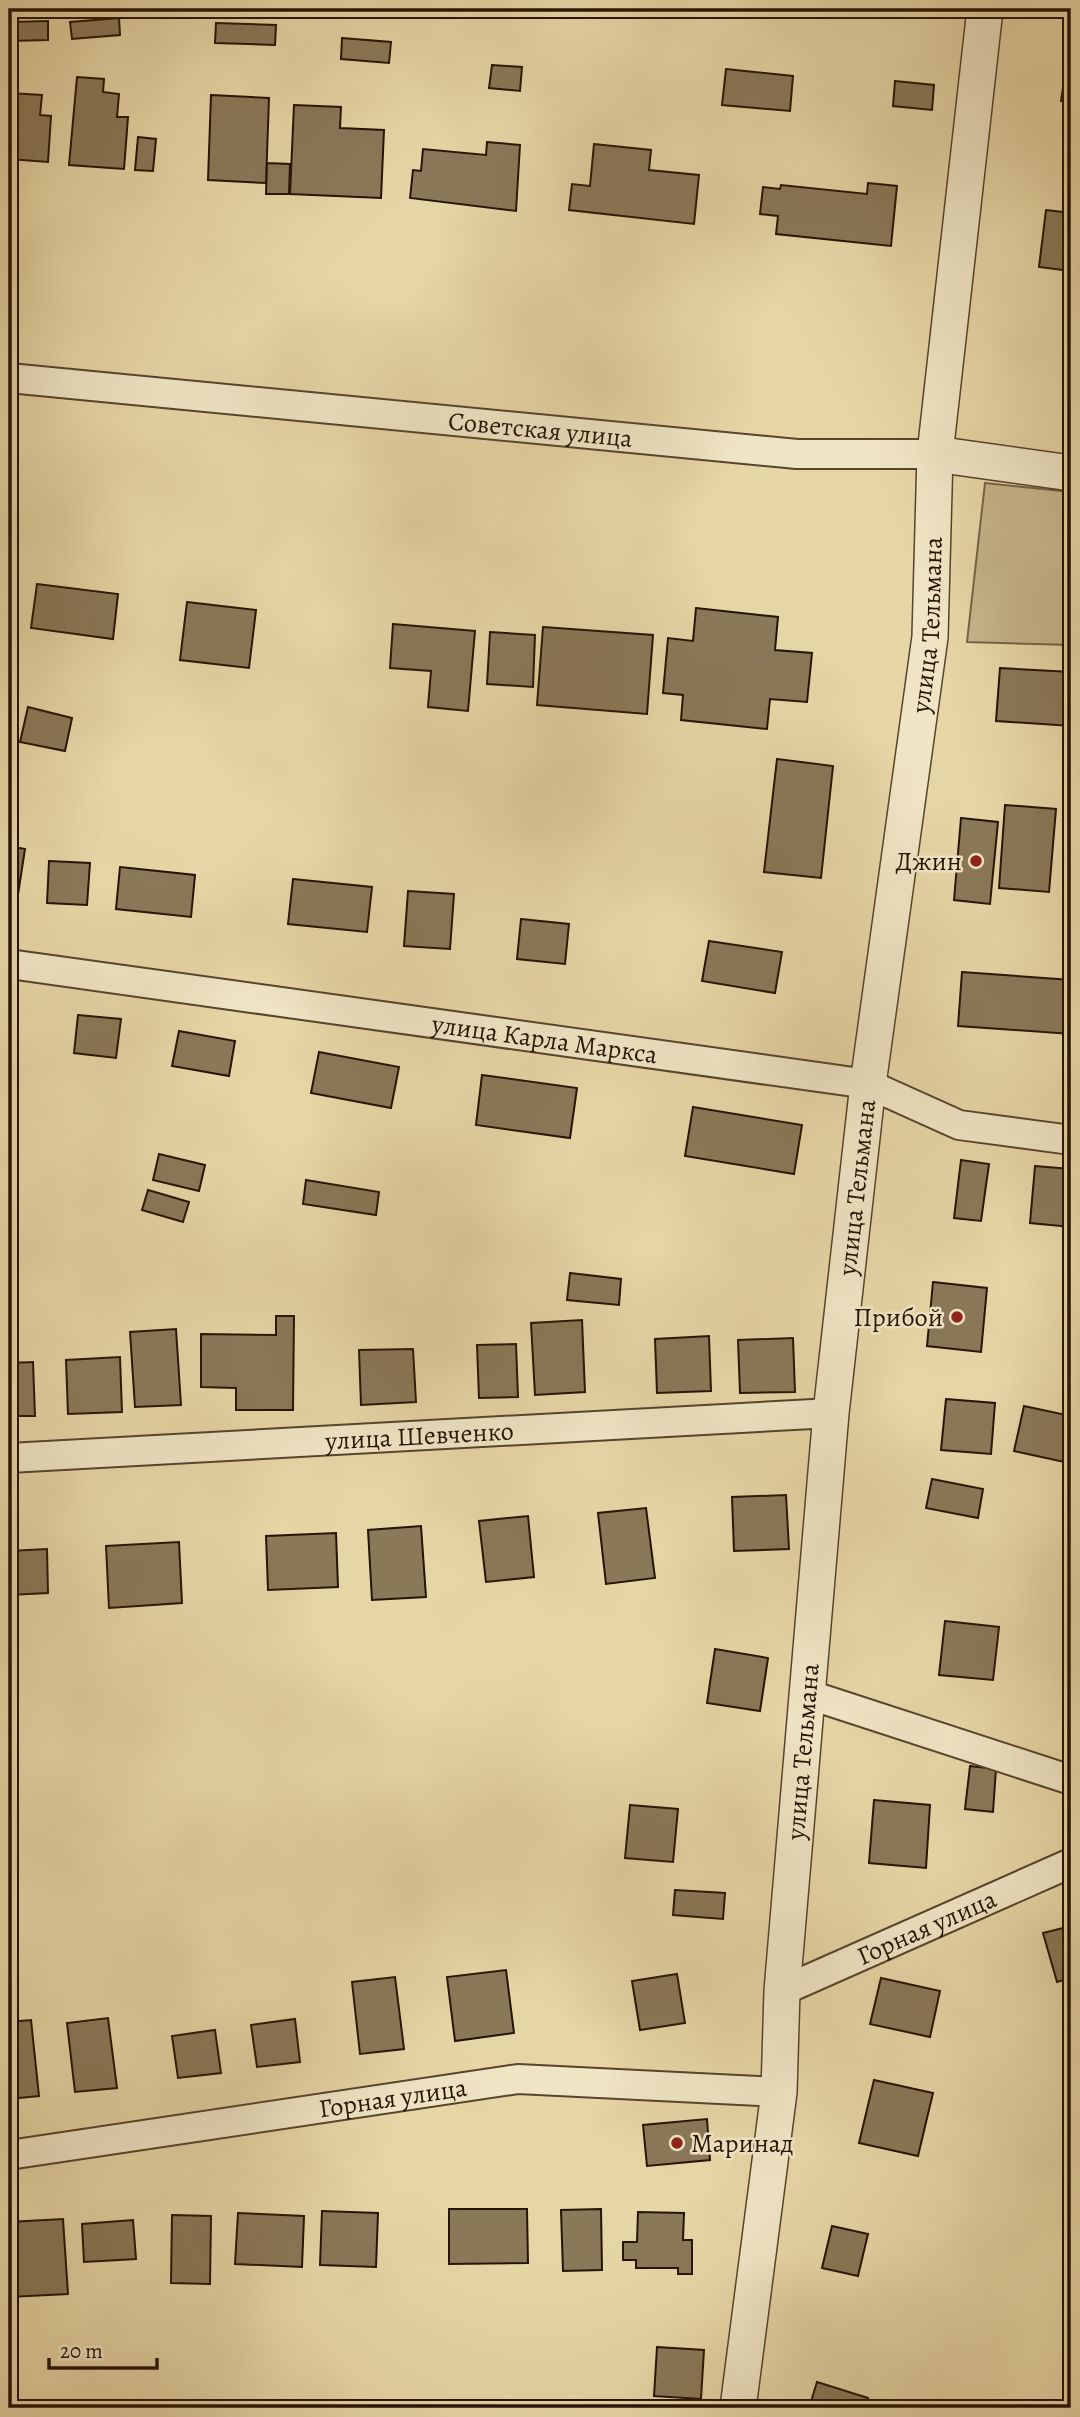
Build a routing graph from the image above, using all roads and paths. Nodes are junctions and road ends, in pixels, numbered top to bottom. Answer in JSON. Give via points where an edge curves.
{"nodes":[{"id":1,"x":985,"y":9,"type":"edge"},
{"id":2,"x":9,"y":378,"type":"edge"},
{"id":3,"x":935,"y":454,"type":"junction"},
{"id":4,"x":1071,"y":473,"type":"edge"},
{"id":5,"x":9,"y":964,"type":"edge"},
{"id":6,"x":868,"y":1084,"type":"junction"},
{"id":7,"x":1071,"y":1140,"type":"edge"},
{"id":8,"x":831,"y":1413,"type":"junction"},
{"id":9,"x":9,"y":1458,"type":"edge"},
{"id":10,"x":807,"y":1694,"type":"junction"},
{"id":11,"x":1071,"y":1780,"type":"edge"},
{"id":12,"x":1071,"y":1863,"type":"edge"},
{"id":13,"x":782,"y":1991,"type":"junction"},
{"id":14,"x":779,"y":2092,"type":"junction"},
{"id":15,"x":9,"y":2155,"type":"edge"},
{"id":16,"x":738,"y":2408,"type":"edge"}],
"edges":[{"from":1,"to":3,"type":"street","name":"улица Тельмана"},
{"from":2,"to":3,"type":"street","name":"Советская улица","via":[[797,454]]},
{"from":3,"to":4,"type":"street","name":"Советская улица"},
{"from":3,"to":6,"type":"street","name":"улица Тельмана","via":[[930,637]]},
{"from":5,"to":6,"type":"street","name":"улица Карла Маркса"},
{"from":6,"to":7,"type":"street","name":"улица Карла Маркса","via":[[959,1125]]},
{"from":6,"to":8,"type":"street","name":"улица Тельмана"},
{"from":8,"to":9,"type":"street","name":"улица Шевченко"},
{"from":8,"to":10,"type":"street","name":"улица Тельмана"},
{"from":10,"to":11,"type":"street"},
{"from":10,"to":13,"type":"street","name":"улица Тельмана"},
{"from":12,"to":13,"type":"street","name":"Горная улица"},
{"from":13,"to":14,"type":"street","name":"улица Тельмана"},
{"from":14,"to":15,"type":"street","name":"Горная улица","via":[[518,2079]]},
{"from":14,"to":16,"type":"street","name":"улица Тельмана"}]}
